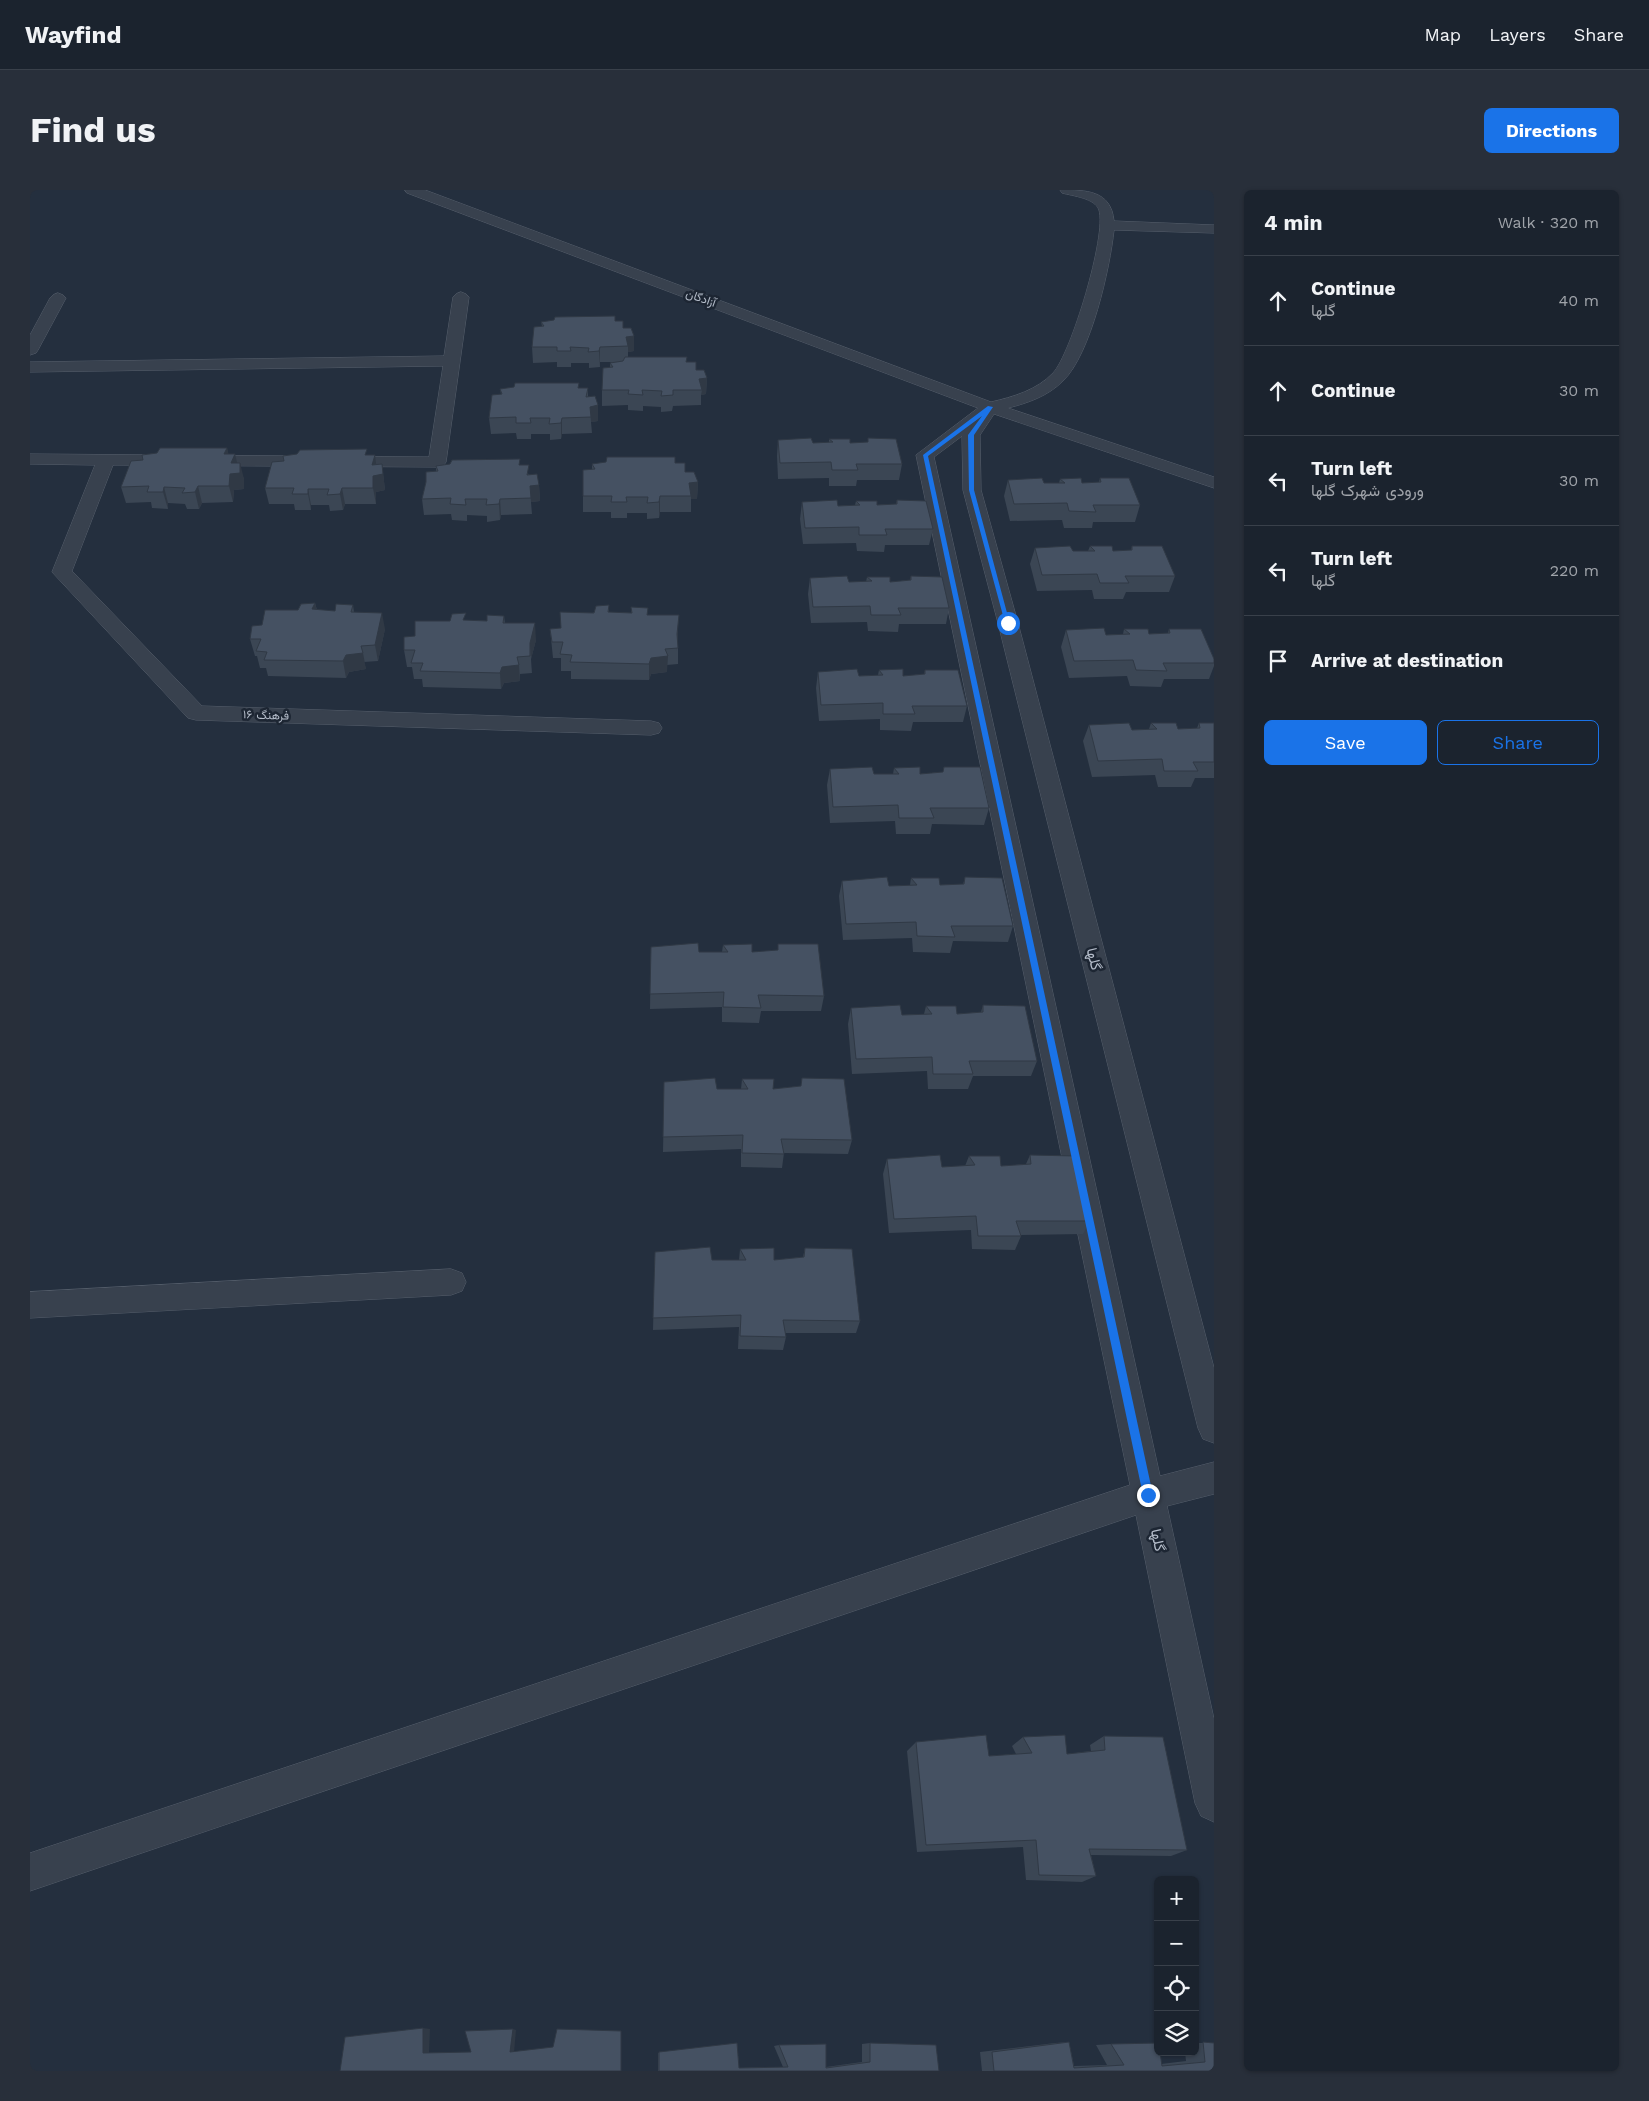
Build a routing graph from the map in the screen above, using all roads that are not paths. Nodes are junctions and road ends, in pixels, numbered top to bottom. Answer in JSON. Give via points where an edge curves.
{"nodes":[{"id":1,"x":412,"y":190,"type":"edge"},
{"id":2,"x":1067,"y":190,"type":"edge"},
{"id":3,"x":1106,"y":225,"type":"junction"},
{"id":4,"x":1214,"y":229,"type":"edge"},
{"id":5,"x":461,"y":297,"type":"dead end"},
{"id":6,"x":58,"y":298,"type":"dead end"},
{"id":7,"x":30,"y":350,"type":"edge"},
{"id":8,"x":452,"y":361,"type":"junction"},
{"id":9,"x":30,"y":367,"type":"edge"},
{"id":10,"x":990,"y":407,"type":"junction"},
{"id":11,"x":30,"y":459,"type":"edge"},
{"id":12,"x":106,"y":459,"type":"junction"},
{"id":13,"x":1214,"y":483,"type":"edge"},
{"id":14,"x":651,"y":728,"type":"dead end"},
{"id":15,"x":451,"y":1282,"type":"dead end"},
{"id":16,"x":30,"y":1305,"type":"edge"},
{"id":17,"x":1214,"y":1428,"type":"edge"},
{"id":18,"x":1214,"y":1478,"type":"edge"},
{"id":19,"x":1148,"y":1495,"type":"junction"},
{"id":20,"x":1214,"y":1803,"type":"edge"},
{"id":21,"x":30,"y":1872,"type":"edge"}],
"edges":[{"from":1,"to":10,"type":"street","name":"آزادگان"},
{"from":2,"to":3,"type":"street","via":[[1101,202],[1107,211]]},
{"from":3,"to":4,"type":"street"},
{"from":3,"to":10,"type":"street","via":[[1104,251],[1072,358],[1056,380],[1023,399]]},
{"from":5,"to":8,"type":"street"},
{"from":6,"to":7,"type":"street"},
{"from":8,"to":9,"type":"street"},
{"from":8,"to":12,"type":"street","via":[[437,462]]},
{"from":10,"to":13,"type":"street","name":"آزادگان"},
{"from":10,"to":17,"type":"street","name":"گلها","via":[[971,435],[972,490]]},
{"from":10,"to":19,"type":"street","name":"گلها","via":[[925,455]]},
{"from":11,"to":12,"type":"street"},
{"from":12,"to":14,"type":"street","name":"فرهنگ ۱۶","via":[[62,572],[196,713]]},
{"from":15,"to":16,"type":"street"},
{"from":18,"to":19,"type":"street"},
{"from":19,"to":20,"type":"street","name":"گلها"},
{"from":19,"to":21,"type":"street"}]}
